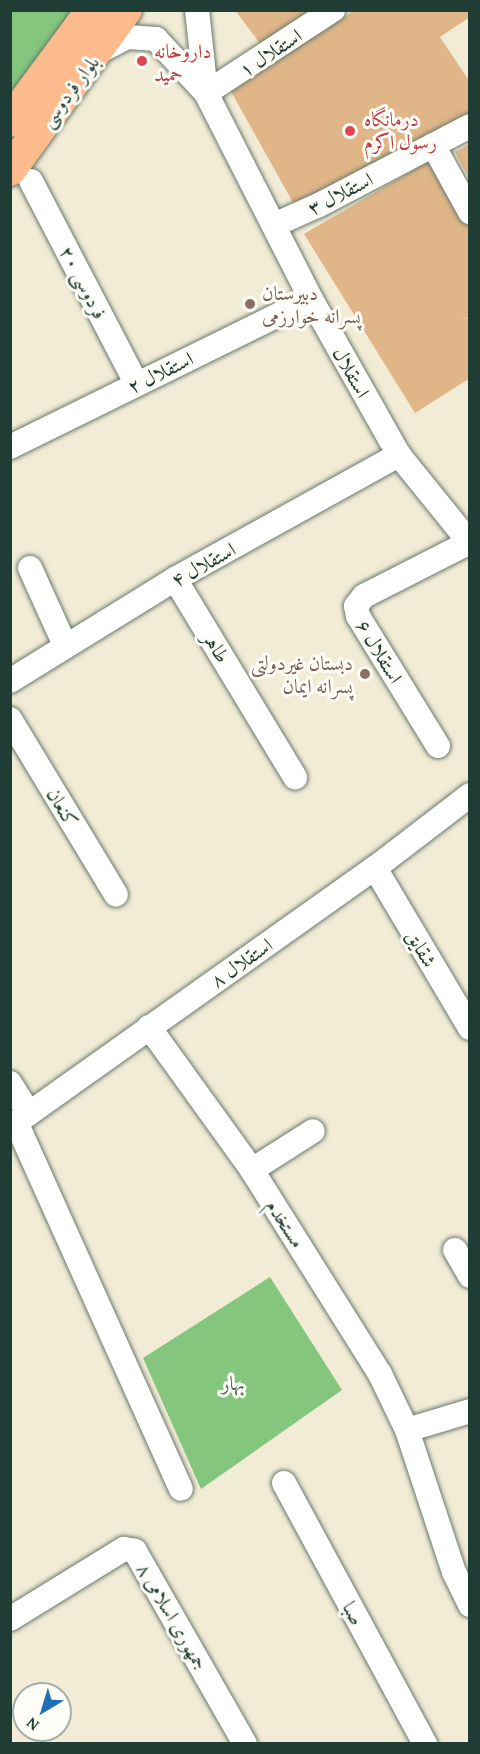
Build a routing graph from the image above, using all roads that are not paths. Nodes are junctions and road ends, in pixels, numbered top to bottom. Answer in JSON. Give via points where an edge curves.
{"nodes":[{"id":1,"x":92,"y":10,"type":"edge"},
{"id":2,"x":126,"y":10,"type":"edge"},
{"id":3,"x":197,"y":10,"type":"edge"},
{"id":4,"x":333,"y":10,"type":"edge"},
{"id":5,"x":98,"y":52,"type":"junction"},
{"id":6,"x":206,"y":93,"type":"junction"},
{"id":7,"x":10,"y":121,"type":"edge"},
{"id":8,"x":470,"y":126,"type":"edge"},
{"id":9,"x":433,"y":145,"type":"junction"},
{"id":10,"x":21,"y":176,"type":"edge"},
{"id":11,"x":470,"y":212,"type":"edge"},
{"id":12,"x":274,"y":225,"type":"junction"},
{"id":13,"x":311,"y":299,"type":"junction"},
{"id":14,"x":136,"y":383,"type":"junction"},
{"id":15,"x":10,"y":447,"type":"edge"},
{"id":16,"x":399,"y":455,"type":"junction"},
{"id":17,"x":469,"y":542,"type":"edge"},
{"id":18,"x":30,"y":568,"type":"dead end"},
{"id":19,"x":176,"y":579,"type":"junction"},
{"id":20,"x":65,"y":645,"type":"junction"},
{"id":21,"x":10,"y":681,"type":"edge"},
{"id":22,"x":10,"y":719,"type":"edge"},
{"id":23,"x":438,"y":746,"type":"dead end"},
{"id":24,"x":295,"y":777,"type":"dead end"},
{"id":25,"x":470,"y":795,"type":"edge"},
{"id":26,"x":375,"y":868,"type":"junction"},
{"id":27,"x":116,"y":895,"type":"dead end"},
{"id":28,"x":148,"y":1027,"type":"junction"},
{"id":29,"x":470,"y":1028,"type":"edge"},
{"id":30,"x":10,"y":1083,"type":"edge"},
{"id":31,"x":18,"y":1121,"type":"edge"},
{"id":32,"x":313,"y":1131,"type":"dead end"},
{"id":33,"x":252,"y":1170,"type":"junction"},
{"id":34,"x":455,"y":1250,"type":"dead end"},
{"id":35,"x":470,"y":1276,"type":"edge"},
{"id":36,"x":470,"y":1411,"type":"edge"},
{"id":37,"x":407,"y":1430,"type":"junction"},
{"id":38,"x":284,"y":1483,"type":"dead end"},
{"id":39,"x":181,"y":1489,"type":"dead end"},
{"id":40,"x":462,"y":1571,"type":"edge"},
{"id":41,"x":470,"y":1605,"type":"edge"},
{"id":42,"x":10,"y":1619,"type":"edge"},
{"id":43,"x":245,"y":1743,"type":"edge"},
{"id":44,"x":424,"y":1743,"type":"edge"}],
"edges":[{"from":1,"to":7,"type":"main road","name":"بلوار فردوسی"},
{"from":2,"to":5,"type":"main road","name":"بلوار فردوسی"},
{"from":3,"to":6,"type":"street"},
{"from":4,"to":6,"type":"street","name":"استقلال ۱"},
{"from":5,"to":6,"type":"street","via":[[128,37],[156,39]]},
{"from":5,"to":10,"type":"main road","name":"بلوار فردوسی"},
{"from":6,"to":12,"type":"street","name":"استقلال"},
{"from":8,"to":9,"type":"street","name":"استقلال ۳"},
{"from":9,"to":11,"type":"street"},
{"from":9,"to":12,"type":"street","name":"استقلال ۳"},
{"from":10,"to":14,"type":"street","name":"فردوسی ۲۰"},
{"from":12,"to":13,"type":"street","name":"استقلال"},
{"from":13,"to":14,"type":"street","name":"استقلال ۲"},
{"from":13,"to":16,"type":"street","name":"استقلال"},
{"from":14,"to":15,"type":"street","name":"استقلال ۲"},
{"from":16,"to":17,"type":"street","name":"استقلال"},
{"from":16,"to":19,"type":"street","name":"استقلال ۴"},
{"from":17,"to":23,"type":"street","name":"استقلال ۶","via":[[364,596],[356,606],[358,616]]},
{"from":18,"to":20,"type":"street"},
{"from":19,"to":20,"type":"street","name":"استقلال ۴"},
{"from":19,"to":24,"type":"street","name":"طاهر"},
{"from":20,"to":21,"type":"street","name":"استقلال ۴"},
{"from":22,"to":27,"type":"street","name":"کنعان"},
{"from":25,"to":26,"type":"street","name":"استقلال ۸"},
{"from":26,"to":28,"type":"street","name":"استقلال ۸"},
{"from":26,"to":29,"type":"street","name":"شقایق"},
{"from":28,"to":31,"type":"street","name":"استقلال ۸"},
{"from":28,"to":33,"type":"street","name":"مستخدم"},
{"from":30,"to":31,"type":"street"},
{"from":31,"to":39,"type":"street"},
{"from":32,"to":33,"type":"street"},
{"from":33,"to":37,"type":"street","name":"مستخدم","via":[[380,1374]]},
{"from":34,"to":35,"type":"street"},
{"from":36,"to":37,"type":"street"},
{"from":37,"to":40,"type":"street","name":"مستخدم"},
{"from":38,"to":44,"type":"street","name":"صبا"},
{"from":40,"to":41,"type":"street","name":"مستخدم"},
{"from":42,"to":43,"type":"street","name":"جمهوری اسلامی ۸","via":[[124,1549],[135,1551]]}]}
